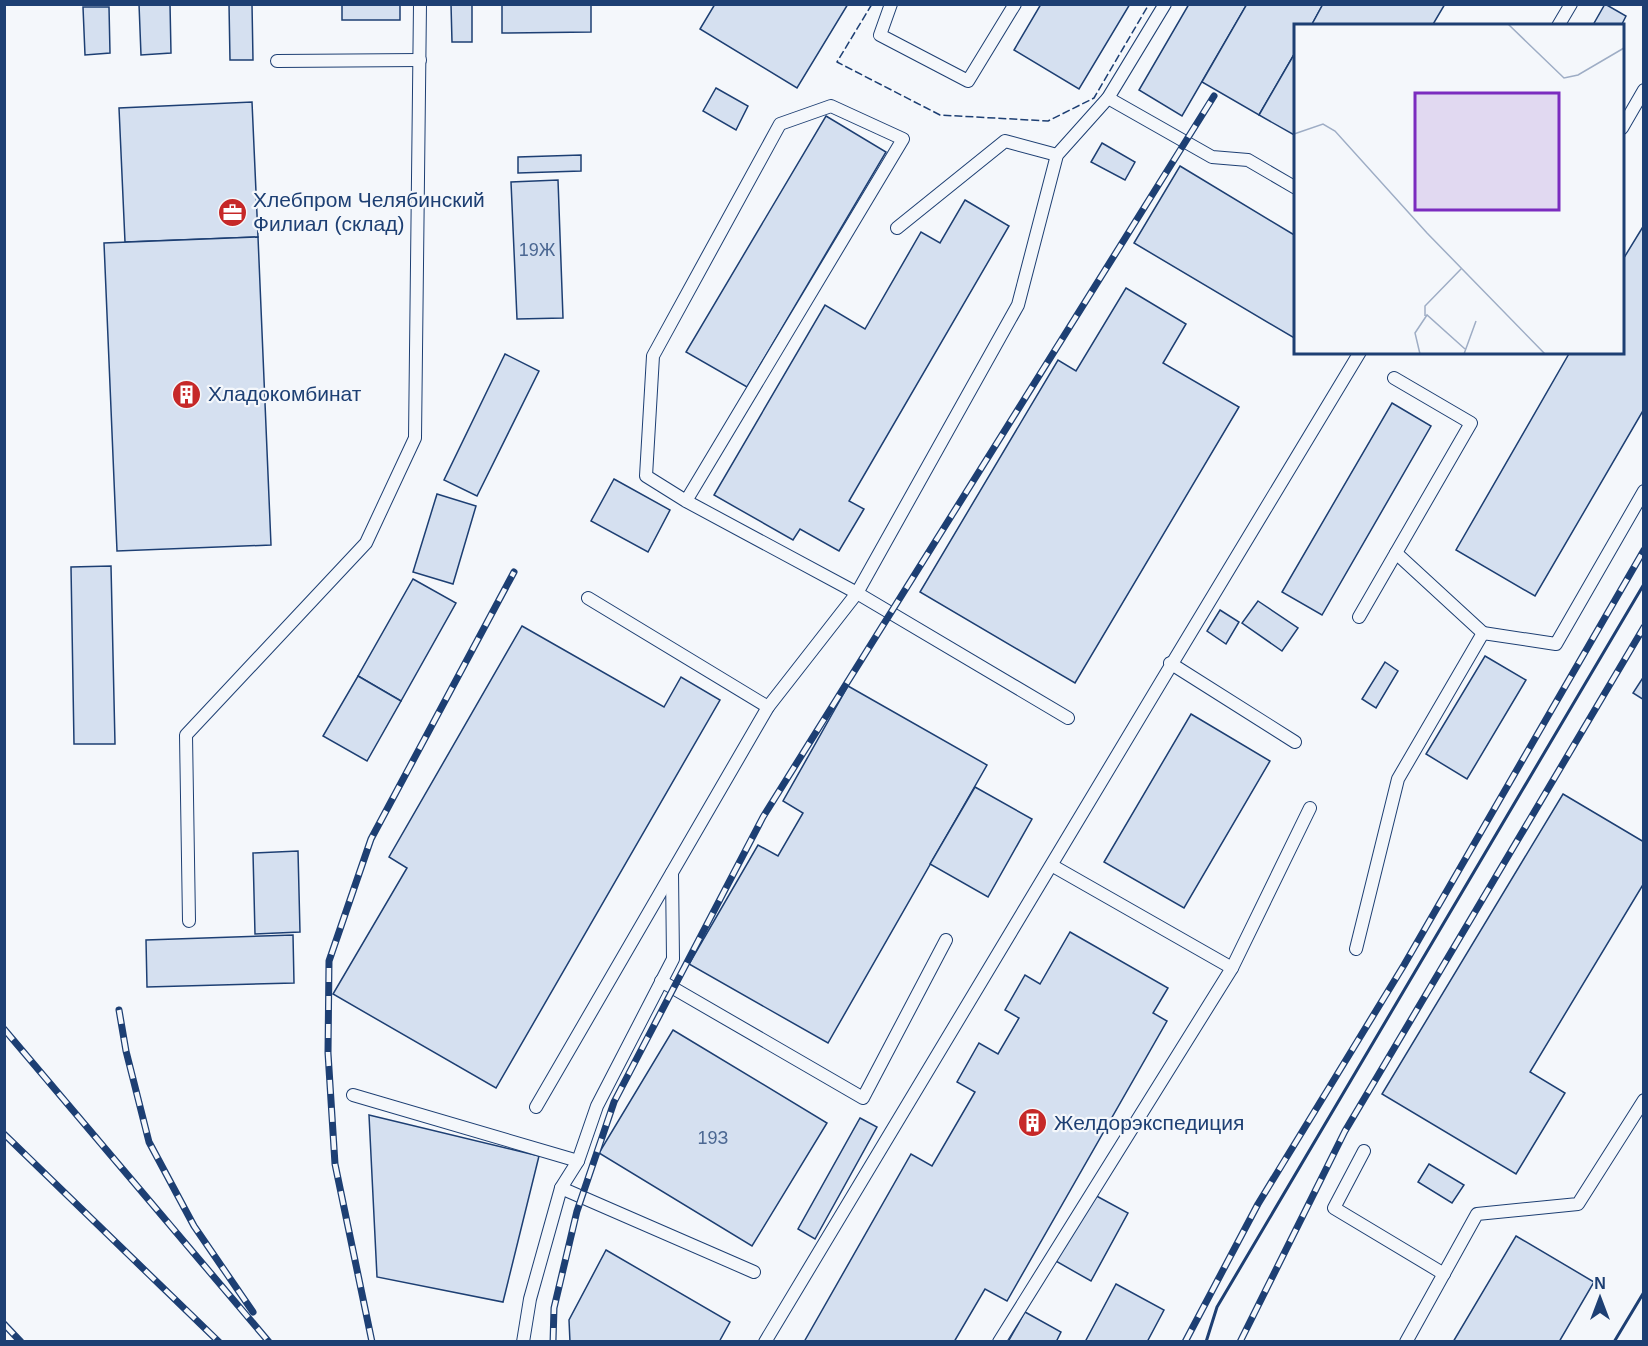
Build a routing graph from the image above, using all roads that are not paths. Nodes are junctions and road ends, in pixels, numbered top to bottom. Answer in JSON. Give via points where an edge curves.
{"nodes":[{"id":1,"x":420,"y":4,"type":"edge"},
{"id":2,"x":891,"y":4,"type":"edge"},
{"id":3,"x":1015,"y":4,"type":"edge"},
{"id":4,"x":1164,"y":4,"type":"edge"},
{"id":5,"x":1571,"y":4,"type":"edge"},
{"id":6,"x":1559,"y":24,"type":"edge"},
{"id":7,"x":420,"y":60,"type":"junction"},
{"id":8,"x":277,"y":61,"type":"dead end"},
{"id":9,"x":1644,"y":90,"type":"edge"},
{"id":10,"x":1108,"y":98,"type":"junction"},
{"id":11,"x":1624,"y":126,"type":"edge"},
{"id":12,"x":1057,"y":154,"type":"junction"},
{"id":13,"x":1294,"y":187,"type":"edge"},
{"id":14,"x":897,"y":228,"type":"dead end"},
{"id":15,"x":1359,"y":354,"type":"edge"},
{"id":16,"x":1394,"y":378,"type":"dead end"},
{"id":17,"x":1644,"y":491,"type":"edge"},
{"id":18,"x":686,"y":501,"type":"junction"},
{"id":19,"x":1396,"y":553,"type":"junction"},
{"id":20,"x":857,"y":593,"type":"junction"},
{"id":21,"x":588,"y":598,"type":"dead end"},
{"id":22,"x":1359,"y":617,"type":"dead end"},
{"id":23,"x":1483,"y":633,"type":"junction"},
{"id":24,"x":1170,"y":663,"type":"junction"},
{"id":25,"x":768,"y":707,"type":"junction"},
{"id":26,"x":1068,"y":718,"type":"dead end"},
{"id":27,"x":1295,"y":742,"type":"dead end"},
{"id":28,"x":1310,"y":808,"type":"dead end"},
{"id":29,"x":1053,"y":866,"type":"junction"},
{"id":30,"x":672,"y":872,"type":"junction"},
{"id":31,"x":189,"y":921,"type":"dead end"},
{"id":32,"x":946,"y":940,"type":"dead end"},
{"id":33,"x":1356,"y":949,"type":"dead end"},
{"id":34,"x":1232,"y":968,"type":"junction"},
{"id":35,"x":661,"y":981,"type":"junction"},
{"id":36,"x":353,"y":1095,"type":"dead end"},
{"id":37,"x":1644,"y":1100,"type":"edge"},
{"id":38,"x":536,"y":1107,"type":"dead end"},
{"id":39,"x":1364,"y":1151,"type":"dead end"},
{"id":40,"x":578,"y":1161,"type":"junction"},
{"id":41,"x":561,"y":1188,"type":"junction"},
{"id":42,"x":754,"y":1272,"type":"dead end"},
{"id":43,"x":1444,"y":1274,"type":"junction"},
{"id":44,"x":523,"y":1341,"type":"edge"},
{"id":45,"x":765,"y":1341,"type":"edge"},
{"id":46,"x":999,"y":1341,"type":"edge"},
{"id":47,"x":1406,"y":1341,"type":"edge"}],
"edges":[{"from":1,"to":7,"type":"lane"},
{"from":2,"to":3,"type":"lane","via":[[880,35],[968,81]]},
{"from":4,"to":10,"type":"lane"},
{"from":5,"to":6,"type":"lane"},
{"from":7,"to":8,"type":"lane"},
{"from":7,"to":31,"type":"lane","via":[[415,438],[366,543],[186,735]]},
{"from":9,"to":11,"type":"lane"},
{"from":10,"to":12,"type":"lane"},
{"from":10,"to":13,"type":"lane","via":[[1212,158],[1248,160]]},
{"from":12,"to":14,"type":"lane","via":[[1005,141]]},
{"from":12,"to":20,"type":"lane","via":[[1018,305]]},
{"from":15,"to":24,"type":"lane"},
{"from":16,"to":19,"type":"lane","via":[[1471,423]]},
{"from":17,"to":23,"type":"lane","via":[[1556,644]]},
{"from":18,"to":18,"type":"lane","via":[[646,476],[653,356],[780,124],[831,106],[903,139]]},
{"from":18,"to":20,"type":"lane"},
{"from":19,"to":22,"type":"lane"},
{"from":19,"to":23,"type":"lane"},
{"from":20,"to":25,"type":"lane"},
{"from":20,"to":26,"type":"lane"},
{"from":21,"to":25,"type":"lane"},
{"from":23,"to":33,"type":"lane","via":[[1398,778]]},
{"from":24,"to":27,"type":"lane"},
{"from":24,"to":29,"type":"lane"},
{"from":25,"to":30,"type":"lane"},
{"from":28,"to":34,"type":"lane"},
{"from":29,"to":34,"type":"lane"},
{"from":29,"to":45,"type":"lane"},
{"from":30,"to":35,"type":"lane","via":[[673,959]]},
{"from":30,"to":38,"type":"lane"},
{"from":32,"to":35,"type":"lane","via":[[863,1098]]},
{"from":34,"to":46,"type":"lane"},
{"from":35,"to":40,"type":"lane","via":[[597,1106]]},
{"from":36,"to":40,"type":"lane"},
{"from":37,"to":43,"type":"lane","via":[[1578,1204],[1477,1214]]},
{"from":39,"to":43,"type":"lane","via":[[1334,1208]]},
{"from":40,"to":41,"type":"lane"},
{"from":41,"to":42,"type":"lane"},
{"from":41,"to":44,"type":"lane","via":[[530,1299]]},
{"from":43,"to":47,"type":"lane"}]}
